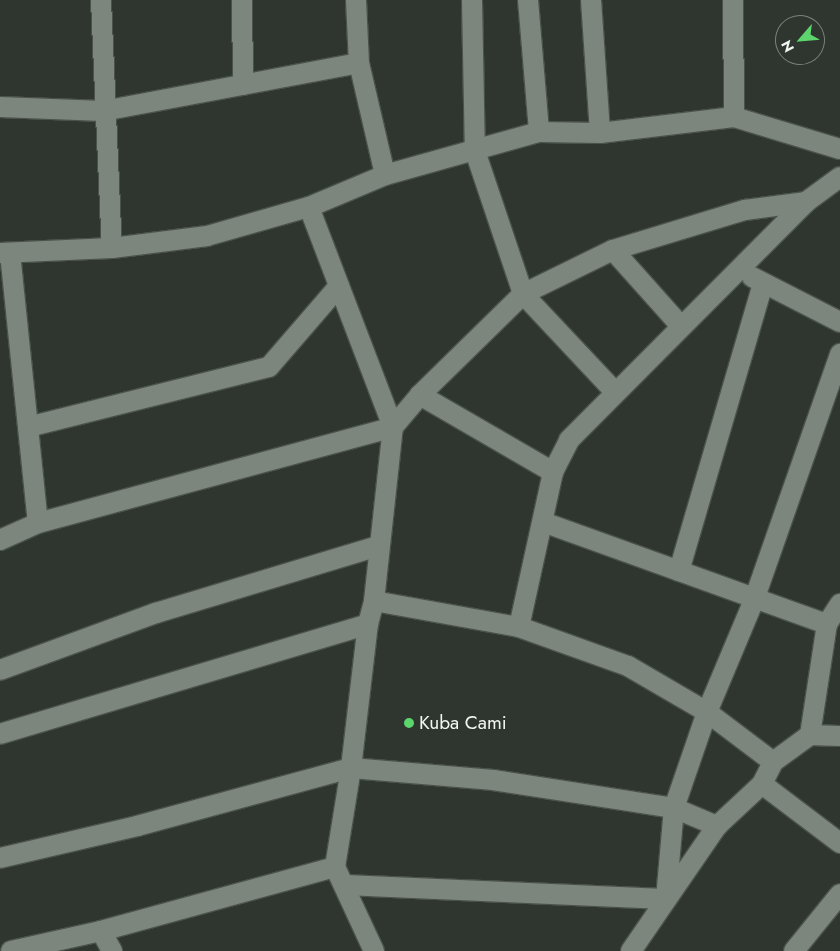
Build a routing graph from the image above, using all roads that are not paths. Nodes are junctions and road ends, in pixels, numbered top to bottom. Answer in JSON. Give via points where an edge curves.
{"nodes":[{"id":1,"x":100,"y":0,"type":"edge"},
{"id":2,"x":242,"y":0,"type":"edge"},
{"id":3,"x":356,"y":0,"type":"edge"},
{"id":4,"x":472,"y":0,"type":"edge"},
{"id":5,"x":528,"y":0,"type":"edge"},
{"id":6,"x":590,"y":0,"type":"edge"},
{"id":7,"x":732,"y":0,"type":"edge"},
{"id":8,"x":359,"y":63,"type":"junction"},
{"id":9,"x":243,"y":85,"type":"junction"},
{"id":10,"x":0,"y":108,"type":"edge"},
{"id":11,"x":104,"y":111,"type":"junction"},
{"id":12,"x":734,"y":117,"type":"junction"},
{"id":13,"x":538,"y":132,"type":"junction"},
{"id":14,"x":600,"y":133,"type":"junction"},
{"id":15,"x":840,"y":149,"type":"edge"},
{"id":16,"x":475,"y":151,"type":"junction"},
{"id":17,"x":386,"y":175,"type":"junction"},
{"id":18,"x":840,"y":177,"type":"edge"},
{"id":19,"x":806,"y":202,"type":"junction"},
{"id":20,"x":309,"y":207,"type":"junction"},
{"id":21,"x":112,"y":248,"type":"junction"},
{"id":22,"x":613,"y":250,"type":"junction"},
{"id":23,"x":5,"y":253,"type":"edge"},
{"id":24,"x":740,"y":270,"type":"junction"},
{"id":25,"x":763,"y":284,"type":"junction"},
{"id":26,"x":339,"y":286,"type":"junction"},
{"id":27,"x":523,"y":294,"type":"junction"},
{"id":28,"x":840,"y":322,"type":"edge"},
{"id":29,"x":680,"y":325,"type":"junction"},
{"id":30,"x":840,"y":354,"type":"edge"},
{"id":31,"x":615,"y":392,"type":"junction"},
{"id":32,"x":420,"y":395,"type":"junction"},
{"id":33,"x":28,"y":427,"type":"junction"},
{"id":34,"x":393,"y":427,"type":"junction"},
{"id":35,"x":553,"y":472,"type":"junction"},
{"id":36,"x":543,"y":522,"type":"junction"},
{"id":37,"x":38,"y":524,"type":"junction"},
{"id":38,"x":0,"y":540,"type":"edge"},
{"id":39,"x":378,"y":546,"type":"junction"},
{"id":40,"x":679,"y":571,"type":"junction"},
{"id":41,"x":754,"y":600,"type":"junction"},
{"id":42,"x":374,"y":601,"type":"junction"},
{"id":43,"x":840,"y":604,"type":"edge"},
{"id":44,"x":368,"y":624,"type":"junction"},
{"id":45,"x":827,"y":624,"type":"junction"},
{"id":46,"x":519,"y":627,"type":"junction"},
{"id":47,"x":0,"y":670,"type":"edge"},
{"id":48,"x":707,"y":712,"type":"junction"},
{"id":49,"x":0,"y":734,"type":"edge"},
{"id":50,"x":810,"y":735,"type":"junction"},
{"id":51,"x":840,"y":736,"type":"edge"},
{"id":52,"x":773,"y":762,"type":"junction"},
{"id":53,"x":351,"y":768,"type":"junction"},
{"id":54,"x":762,"y":784,"type":"junction"},
{"id":55,"x":674,"y":808,"type":"junction"},
{"id":56,"x":717,"y":826,"type":"junction"},
{"id":57,"x":840,"y":842,"type":"edge"},
{"id":58,"x":0,"y":858,"type":"edge"},
{"id":59,"x":340,"y":876,"type":"junction"},
{"id":60,"x":840,"y":894,"type":"edge"},
{"id":61,"x":666,"y":899,"type":"junction"},
{"id":62,"x":101,"y":931,"type":"junction"},
{"id":63,"x":12,"y":951,"type":"edge"},
{"id":64,"x":112,"y":951,"type":"edge"},
{"id":65,"x":374,"y":951,"type":"edge"},
{"id":66,"x":631,"y":951,"type":"edge"},
{"id":67,"x":794,"y":951,"type":"edge"}],
"edges":[{"from":1,"to":11,"type":"street"},
{"from":2,"to":9,"type":"street"},
{"from":3,"to":8,"type":"street"},
{"from":4,"to":16,"type":"street"},
{"from":5,"to":13,"type":"street"},
{"from":6,"to":14,"type":"street"},
{"from":7,"to":12,"type":"street"},
{"from":8,"to":9,"type":"street"},
{"from":8,"to":17,"type":"street"},
{"from":9,"to":11,"type":"street"},
{"from":10,"to":11,"type":"street"},
{"from":11,"to":21,"type":"street"},
{"from":12,"to":14,"type":"street"},
{"from":12,"to":15,"type":"street"},
{"from":13,"to":14,"type":"street"},
{"from":13,"to":16,"type":"street"},
{"from":16,"to":17,"type":"street"},
{"from":16,"to":27,"type":"street"},
{"from":17,"to":20,"type":"street"},
{"from":18,"to":19,"type":"street"},
{"from":19,"to":22,"type":"street","via":[[745,210]]},
{"from":19,"to":24,"type":"street"},
{"from":20,"to":21,"type":"street","via":[[207,236]]},
{"from":20,"to":26,"type":"street"},
{"from":21,"to":23,"type":"street"},
{"from":22,"to":27,"type":"street"},
{"from":22,"to":29,"type":"street"},
{"from":23,"to":33,"type":"street"},
{"from":24,"to":25,"type":"street"},
{"from":24,"to":29,"type":"street"},
{"from":25,"to":28,"type":"street"},
{"from":25,"to":40,"type":"street"},
{"from":26,"to":33,"type":"street","via":[[269,366]]},
{"from":26,"to":34,"type":"street"},
{"from":27,"to":31,"type":"street"},
{"from":27,"to":32,"type":"street"},
{"from":29,"to":31,"type":"street"},
{"from":30,"to":41,"type":"street"},
{"from":31,"to":35,"type":"street","via":[[568,440]]},
{"from":32,"to":34,"type":"street"},
{"from":32,"to":35,"type":"street"},
{"from":33,"to":37,"type":"street"},
{"from":34,"to":37,"type":"street"},
{"from":34,"to":39,"type":"street"},
{"from":35,"to":36,"type":"street"},
{"from":36,"to":40,"type":"street"},
{"from":36,"to":46,"type":"street"},
{"from":37,"to":38,"type":"street"},
{"from":39,"to":42,"type":"street"},
{"from":39,"to":47,"type":"street","via":[[156,613]]},
{"from":40,"to":41,"type":"street"},
{"from":41,"to":45,"type":"street"},
{"from":41,"to":48,"type":"street"},
{"from":42,"to":44,"type":"street"},
{"from":42,"to":46,"type":"street"},
{"from":43,"to":45,"type":"street"},
{"from":44,"to":49,"type":"street"},
{"from":44,"to":53,"type":"street"},
{"from":45,"to":50,"type":"street"},
{"from":46,"to":48,"type":"street","via":[[628,666]]},
{"from":48,"to":52,"type":"street"},
{"from":48,"to":55,"type":"street"},
{"from":50,"to":51,"type":"street"},
{"from":50,"to":52,"type":"street"},
{"from":52,"to":54,"type":"street"},
{"from":53,"to":55,"type":"street","via":[[492,780]]},
{"from":53,"to":58,"type":"street","via":[[136,826]]},
{"from":53,"to":59,"type":"street"},
{"from":54,"to":56,"type":"street"},
{"from":54,"to":57,"type":"street"},
{"from":55,"to":56,"type":"street"},
{"from":55,"to":61,"type":"street"},
{"from":56,"to":61,"type":"street"},
{"from":59,"to":61,"type":"street"},
{"from":59,"to":62,"type":"street"},
{"from":59,"to":65,"type":"street"},
{"from":60,"to":67,"type":"street"},
{"from":61,"to":66,"type":"street"},
{"from":62,"to":63,"type":"street"},
{"from":62,"to":64,"type":"street"}]}
